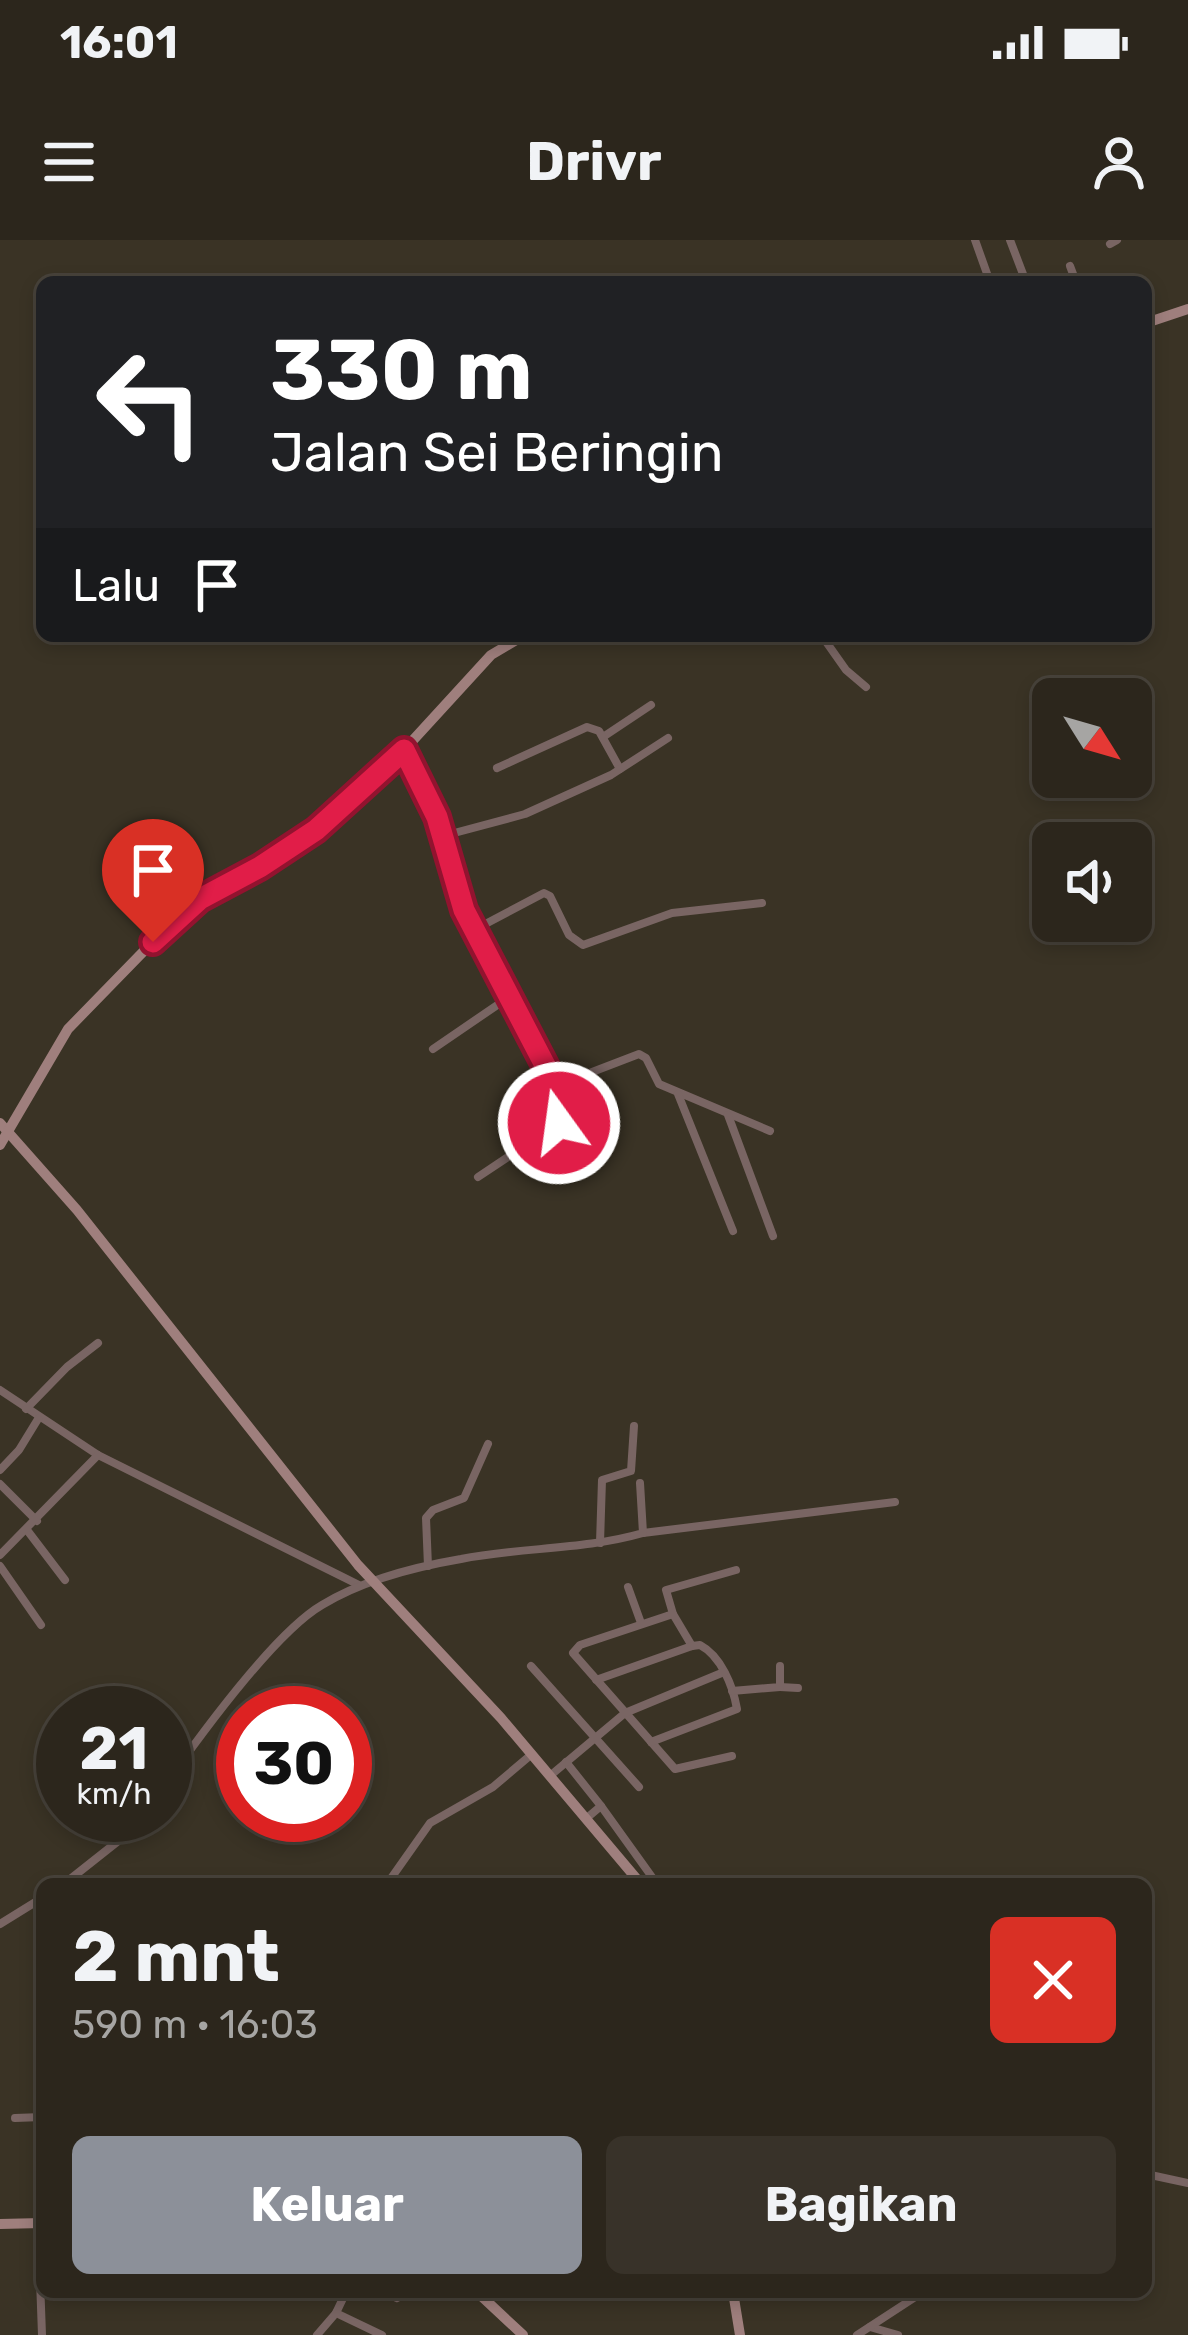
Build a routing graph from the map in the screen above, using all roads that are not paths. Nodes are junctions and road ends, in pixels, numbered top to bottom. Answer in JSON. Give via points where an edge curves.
{"nodes":[{"id":1,"x":975,"y":240,"type":"edge"},
{"id":2,"x":1010,"y":240,"type":"edge"},
{"id":3,"x":1070,"y":266,"type":"dead end"},
{"id":4,"x":988,"y":276,"type":"edge"},
{"id":5,"x":1024,"y":276,"type":"edge"},
{"id":6,"x":1074,"y":276,"type":"edge"},
{"id":7,"x":1188,"y":309,"type":"edge"},
{"id":8,"x":1152,"y":321,"type":"edge"},
{"id":9,"x":513,"y":642,"type":"edge"},
{"id":10,"x":826,"y":642,"type":"edge"},
{"id":11,"x":866,"y":687,"type":"dead end"},
{"id":12,"x":651,"y":705,"type":"dead end"},
{"id":13,"x":603,"y":737,"type":"junction"},
{"id":14,"x":668,"y":738,"type":"dead end"},
{"id":15,"x":404,"y":750,"type":"junction"},
{"id":16,"x":497,"y":768,"type":"dead end"},
{"id":17,"x":620,"y":769,"type":"junction"},
{"id":18,"x":443,"y":836,"type":"junction"},
{"id":19,"x":762,"y":902,"type":"dead end"},
{"id":20,"x":474,"y":930,"type":"junction"},
{"id":21,"x":509,"y":998,"type":"junction"},
{"id":22,"x":433,"y":1049,"type":"dead end"},
{"id":23,"x":553,"y":1087,"type":"junction"},
{"id":24,"x":678,"y":1093,"type":"junction"},
{"id":25,"x":728,"y":1113,"type":"junction"},
{"id":26,"x":559,"y":1123,"type":"junction"},
{"id":27,"x":4,"y":1127,"type":"edge"},
{"id":28,"x":770,"y":1131,"type":"dead end"},
{"id":29,"x":0,"y":1145,"type":"edge"},
{"id":30,"x":580,"y":1170,"type":"dead end"},
{"id":31,"x":478,"y":1177,"type":"dead end"},
{"id":32,"x":733,"y":1232,"type":"dead end"},
{"id":33,"x":773,"y":1236,"type":"dead end"},
{"id":34,"x":98,"y":1343,"type":"dead end"},
{"id":35,"x":0,"y":1390,"type":"edge"},
{"id":36,"x":26,"y":1409,"type":"junction"},
{"id":37,"x":38,"y":1419,"type":"junction"},
{"id":38,"x":634,"y":1426,"type":"dead end"},
{"id":39,"x":488,"y":1444,"type":"dead end"},
{"id":40,"x":98,"y":1455,"type":"junction"},
{"id":41,"x":0,"y":1470,"type":"edge"},
{"id":42,"x":640,"y":1483,"type":"dead end"},
{"id":43,"x":0,"y":1484,"type":"edge"},
{"id":44,"x":895,"y":1502,"type":"dead end"},
{"id":45,"x":37,"y":1521,"type":"junction"},
{"id":46,"x":27,"y":1530,"type":"junction"},
{"id":47,"x":644,"y":1533,"type":"junction"},
{"id":48,"x":600,"y":1543,"type":"junction"},
{"id":49,"x":0,"y":1555,"type":"edge"},
{"id":50,"x":0,"y":1566,"type":"edge"},
{"id":51,"x":428,"y":1566,"type":"junction"},
{"id":52,"x":736,"y":1570,"type":"dead end"},
{"id":53,"x":65,"y":1580,"type":"dead end"},
{"id":54,"x":366,"y":1584,"type":"junction"},
{"id":55,"x":628,"y":1587,"type":"dead end"},
{"id":56,"x":673,"y":1614,"type":"junction"},
{"id":57,"x":641,"y":1623,"type":"junction"},
{"id":58,"x":40,"y":1625,"type":"dead end"},
{"id":59,"x":692,"y":1646,"type":"junction"},
{"id":60,"x":530,"y":1666,"type":"dead end"},
{"id":61,"x":780,"y":1666,"type":"dead end"},
{"id":62,"x":724,"y":1672,"type":"junction"},
{"id":63,"x":596,"y":1680,"type":"junction"},
{"id":64,"x":780,"y":1687,"type":"junction"},
{"id":65,"x":798,"y":1688,"type":"dead end"},
{"id":66,"x":732,"y":1690,"type":"junction"},
{"id":67,"x":625,"y":1713,"type":"junction"},
{"id":68,"x":595,"y":1737,"type":"junction"},
{"id":69,"x":651,"y":1742,"type":"junction"},
{"id":70,"x":192,"y":1749,"type":"edge"},
{"id":71,"x":532,"y":1754,"type":"junction"},
{"id":72,"x":732,"y":1756,"type":"dead end"},
{"id":73,"x":566,"y":1762,"type":"junction"},
{"id":74,"x":551,"y":1775,"type":"junction"},
{"id":75,"x":639,"y":1787,"type":"dead end"},
{"id":76,"x":601,"y":1806,"type":"junction"},
{"id":77,"x":588,"y":1816,"type":"junction"},
{"id":78,"x":117,"y":1842,"type":"edge"},
{"id":79,"x":72,"y":1878,"type":"edge"},
{"id":80,"x":390,"y":1878,"type":"edge"},
{"id":81,"x":636,"y":1878,"type":"edge"},
{"id":82,"x":653,"y":1878,"type":"edge"},
{"id":83,"x":36,"y":1902,"type":"edge"},
{"id":84,"x":0,"y":1924,"type":"edge"},
{"id":85,"x":36,"y":2117,"type":"edge"},
{"id":86,"x":15,"y":2118,"type":"dead end"},
{"id":87,"x":1152,"y":2175,"type":"edge"},
{"id":88,"x":1188,"y":2183,"type":"edge"},
{"id":89,"x":36,"y":2223,"type":"edge"},
{"id":90,"x":0,"y":2224,"type":"edge"},
{"id":91,"x":41,"y":2298,"type":"edge"},
{"id":92,"x":343,"y":2298,"type":"edge"},
{"id":93,"x":483,"y":2298,"type":"edge"},
{"id":94,"x":734,"y":2298,"type":"edge"},
{"id":95,"x":914,"y":2298,"type":"edge"},
{"id":96,"x":336,"y":2313,"type":"junction"},
{"id":97,"x":870,"y":2327,"type":"junction"},
{"id":98,"x":42,"y":2335,"type":"edge"},
{"id":99,"x":317,"y":2335,"type":"edge"},
{"id":100,"x":382,"y":2335,"type":"edge"},
{"id":101,"x":523,"y":2335,"type":"edge"},
{"id":102,"x":740,"y":2335,"type":"edge"},
{"id":103,"x":857,"y":2335,"type":"edge"},
{"id":104,"x":898,"y":2335,"type":"edge"}],
"edges":[{"from":1,"to":4,"type":"street"},
{"from":2,"to":5,"type":"street"},
{"from":3,"to":6,"type":"street"},
{"from":7,"to":8,"type":"street"},
{"from":9,"to":15,"type":"street","via":[[491,655]]},
{"from":10,"to":11,"type":"street"},
{"from":12,"to":13,"type":"street"},
{"from":13,"to":16,"type":"street","via":[[587,727]]},
{"from":13,"to":17,"type":"street"},
{"from":14,"to":17,"type":"street"},
{"from":15,"to":18,"type":"street"},
{"from":15,"to":27,"type":"street","via":[[299,843],[178,916],[74,1021]]},
{"from":17,"to":18,"type":"street","via":[[526,814]]},
{"from":18,"to":20,"type":"street"},
{"from":19,"to":20,"type":"street","via":[[672,913],[584,945],[568,935],[544,892]]},
{"from":20,"to":21,"type":"street"},
{"from":21,"to":22,"type":"street"},
{"from":21,"to":23,"type":"street"},
{"from":23,"to":24,"type":"street","via":[[639,1054],[656,1082]]},
{"from":23,"to":26,"type":"street"},
{"from":24,"to":25,"type":"street"},
{"from":24,"to":32,"type":"street"},
{"from":25,"to":28,"type":"street"},
{"from":25,"to":33,"type":"street"},
{"from":26,"to":30,"type":"street"},
{"from":26,"to":31,"type":"street"},
{"from":27,"to":29,"type":"street"},
{"from":27,"to":54,"type":"street"},
{"from":34,"to":36,"type":"street"},
{"from":35,"to":36,"type":"street"},
{"from":36,"to":37,"type":"street"},
{"from":37,"to":40,"type":"street"},
{"from":37,"to":41,"type":"street"},
{"from":38,"to":48,"type":"street","via":[[631,1471],[602,1480]]},
{"from":39,"to":51,"type":"street","via":[[464,1498],[426,1518]]},
{"from":40,"to":45,"type":"street"},
{"from":40,"to":54,"type":"street"},
{"from":42,"to":47,"type":"street"},
{"from":43,"to":45,"type":"street"},
{"from":44,"to":47,"type":"street"},
{"from":45,"to":46,"type":"street"},
{"from":46,"to":49,"type":"street"},
{"from":46,"to":53,"type":"street"},
{"from":47,"to":48,"type":"street"},
{"from":48,"to":51,"type":"street"},
{"from":50,"to":58,"type":"street"},
{"from":51,"to":54,"type":"street"},
{"from":52,"to":56,"type":"street","via":[[669,1587]]},
{"from":54,"to":70,"type":"street","via":[[290,1630]]},
{"from":54,"to":71,"type":"street"},
{"from":55,"to":57,"type":"street"},
{"from":56,"to":57,"type":"street"},
{"from":56,"to":59,"type":"street"},
{"from":57,"to":63,"type":"street","via":[[574,1649]]},
{"from":59,"to":62,"type":"street","via":[[706,1646]]},
{"from":59,"to":63,"type":"street"},
{"from":60,"to":68,"type":"street"},
{"from":61,"to":64,"type":"street"},
{"from":62,"to":66,"type":"street"},
{"from":62,"to":67,"type":"street"},
{"from":63,"to":67,"type":"street"},
{"from":64,"to":65,"type":"street"},
{"from":64,"to":66,"type":"street"},
{"from":66,"to":69,"type":"street","via":[[735,1711]]},
{"from":67,"to":68,"type":"street"},
{"from":67,"to":69,"type":"street"},
{"from":68,"to":73,"type":"street"},
{"from":68,"to":75,"type":"street"},
{"from":69,"to":72,"type":"street","via":[[678,1770]]},
{"from":71,"to":74,"type":"street"},
{"from":71,"to":80,"type":"street","via":[[430,1823]]},
{"from":73,"to":74,"type":"street"},
{"from":73,"to":76,"type":"street"},
{"from":74,"to":77,"type":"street"},
{"from":76,"to":77,"type":"street"},
{"from":76,"to":82,"type":"street"},
{"from":77,"to":81,"type":"street"},
{"from":78,"to":79,"type":"street"},
{"from":83,"to":84,"type":"street"},
{"from":85,"to":86,"type":"street"},
{"from":87,"to":88,"type":"street"},
{"from":89,"to":90,"type":"street"},
{"from":91,"to":98,"type":"street"},
{"from":92,"to":96,"type":"street"},
{"from":93,"to":101,"type":"street"},
{"from":94,"to":102,"type":"street"},
{"from":95,"to":97,"type":"street"},
{"from":96,"to":99,"type":"street"},
{"from":96,"to":100,"type":"street"},
{"from":97,"to":103,"type":"street"},
{"from":97,"to":104,"type":"street"}]}
